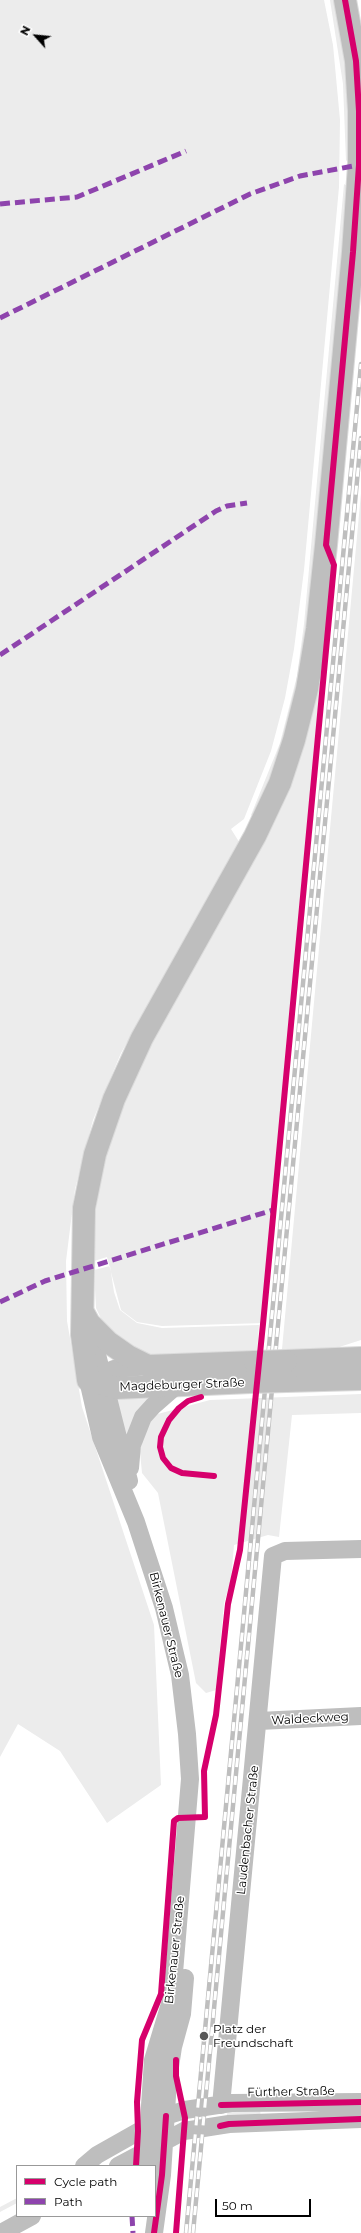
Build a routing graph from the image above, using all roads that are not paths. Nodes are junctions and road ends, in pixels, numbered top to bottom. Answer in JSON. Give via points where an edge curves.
{"nodes":[{"id":1,"x":345,"y":0,"type":"edge"},
{"id":2,"x":86,"y":1318,"type":"junction"},
{"id":3,"x":357,"y":1356,"type":"edge"},
{"id":4,"x":148,"y":1366,"type":"junction"},
{"id":5,"x":286,"y":1371,"type":"junction"},
{"id":6,"x":253,"y":1372,"type":"junction"},
{"id":7,"x":361,"y":1379,"type":"edge"},
{"id":8,"x":98,"y":1380,"type":"junction"},
{"id":9,"x":176,"y":1385,"type":"junction"},
{"id":10,"x":129,"y":1478,"type":"junction"},
{"id":11,"x":136,"y":1522,"type":"junction"},
{"id":12,"x":361,"y":1549,"type":"edge"},
{"id":13,"x":361,"y":1716,"type":"edge"},
{"id":14,"x":258,"y":1721,"type":"junction"},
{"id":15,"x":190,"y":1779,"type":"junction"},
{"id":16,"x":361,"y":2102,"type":"edge"},
{"id":17,"x":221,"y":2105,"type":"junction"},
{"id":18,"x":166,"y":2116,"type":"junction"},
{"id":19,"x":361,"y":2120,"type":"edge"},
{"id":20,"x":148,"y":2126,"type":"junction"},
{"id":21,"x":164,"y":2139,"type":"junction"},
{"id":22,"x":146,"y":2158,"type":"edge"},
{"id":23,"x":85,"y":2165,"type":"edge"},
{"id":24,"x":122,"y":2165,"type":"edge"},
{"id":25,"x":16,"y":2213,"type":"edge"},
{"id":26,"x":30,"y":2217,"type":"edge"},
{"id":27,"x":144,"y":2217,"type":"edge"},
{"id":28,"x":0,"y":2221,"type":"edge"},
{"id":29,"x":1,"y":2233,"type":"edge"},
{"id":30,"x":146,"y":2233,"type":"edge"},
{"id":31,"x":154,"y":2233,"type":"edge"}],
"edges":[{"from":1,"to":2,"type":"main road","via":[[356,61],[359,165],[325,552],[317,629],[307,689],[282,776],[255,836],[142,1038],[114,1099],[95,1154],[84,1208],[82,1271]]},
{"from":2,"to":4,"type":"main road","via":[[108,1342]]},
{"from":2,"to":8,"type":"main road","via":[[82,1335]]},
{"from":3,"to":5,"type":"main road","name":"Magdeburger Straße"},
{"from":4,"to":6,"type":"main road","name":"Magdeburger Straße"},
{"from":4,"to":8,"type":"street","name":"Magdeburger Straße","via":[[114,1369]]},
{"from":5,"to":6,"type":"main road","name":"Magdeburger Straße","bridge":true},
{"from":5,"to":7,"type":"main road","name":"Magdeburger Straße"},
{"from":6,"to":9,"type":"main road","name":"Magdeburger Straße"},
{"from":8,"to":9,"type":"main road","name":"Magdeburger Straße","via":[[116,1388]]},
{"from":8,"to":10,"type":"street","name":"Birkenauer Straße"},
{"from":8,"to":11,"type":"street","name":"Birkenauer Straße","via":[[101,1437]]},
{"from":9,"to":10,"type":"street","name":"Birkenauer Straße","via":[[143,1417],[132,1445]]},
{"from":10,"to":11,"type":"street","name":"Birkenauer Straße"},
{"from":11,"to":15,"type":"street","name":"Birkenauer Straße","via":[[164,1608],[180,1675]]},
{"from":12,"to":14,"type":"street","name":"Laudenbacher Straße","via":[[285,1551],[273,1556]]},
{"from":13,"to":14,"type":"street","name":"Waldeckweg"},
{"from":14,"to":17,"type":"street","name":"Laudenbacher Straße"},
{"from":15,"to":18,"type":"street","name":"Birkenauer Straße","via":[[198,1817],[198,1837],[182,2014],[173,2047]]},
{"from":15,"to":20,"type":"street","name":"Birkenauer Straße","via":[[172,1997],[153,2060]]},
{"from":16,"to":17,"type":"street","name":"Fürther Straße"},
{"from":17,"to":18,"type":"street","name":"Fürther Straße","via":[[184,2110]]},
{"from":18,"to":20,"type":"street","name":"Fürther Straße"},
{"from":18,"to":21,"type":"street","name":"Birkenauer Straße"},
{"from":19,"to":21,"type":"street","via":[[229,2124],[184,2131]]},
{"from":20,"to":22,"type":"street","name":"Birkenauer Straße"},
{"from":20,"to":23,"type":"street","name":"Fürther Straße","via":[[97,2155]]},
{"from":21,"to":22,"type":"street"},
{"from":21,"to":31,"type":"street"},
{"from":22,"to":24,"type":"street"},
{"from":25,"to":28,"type":"street"},
{"from":26,"to":29,"type":"street"},
{"from":27,"to":30,"type":"street"}]}
